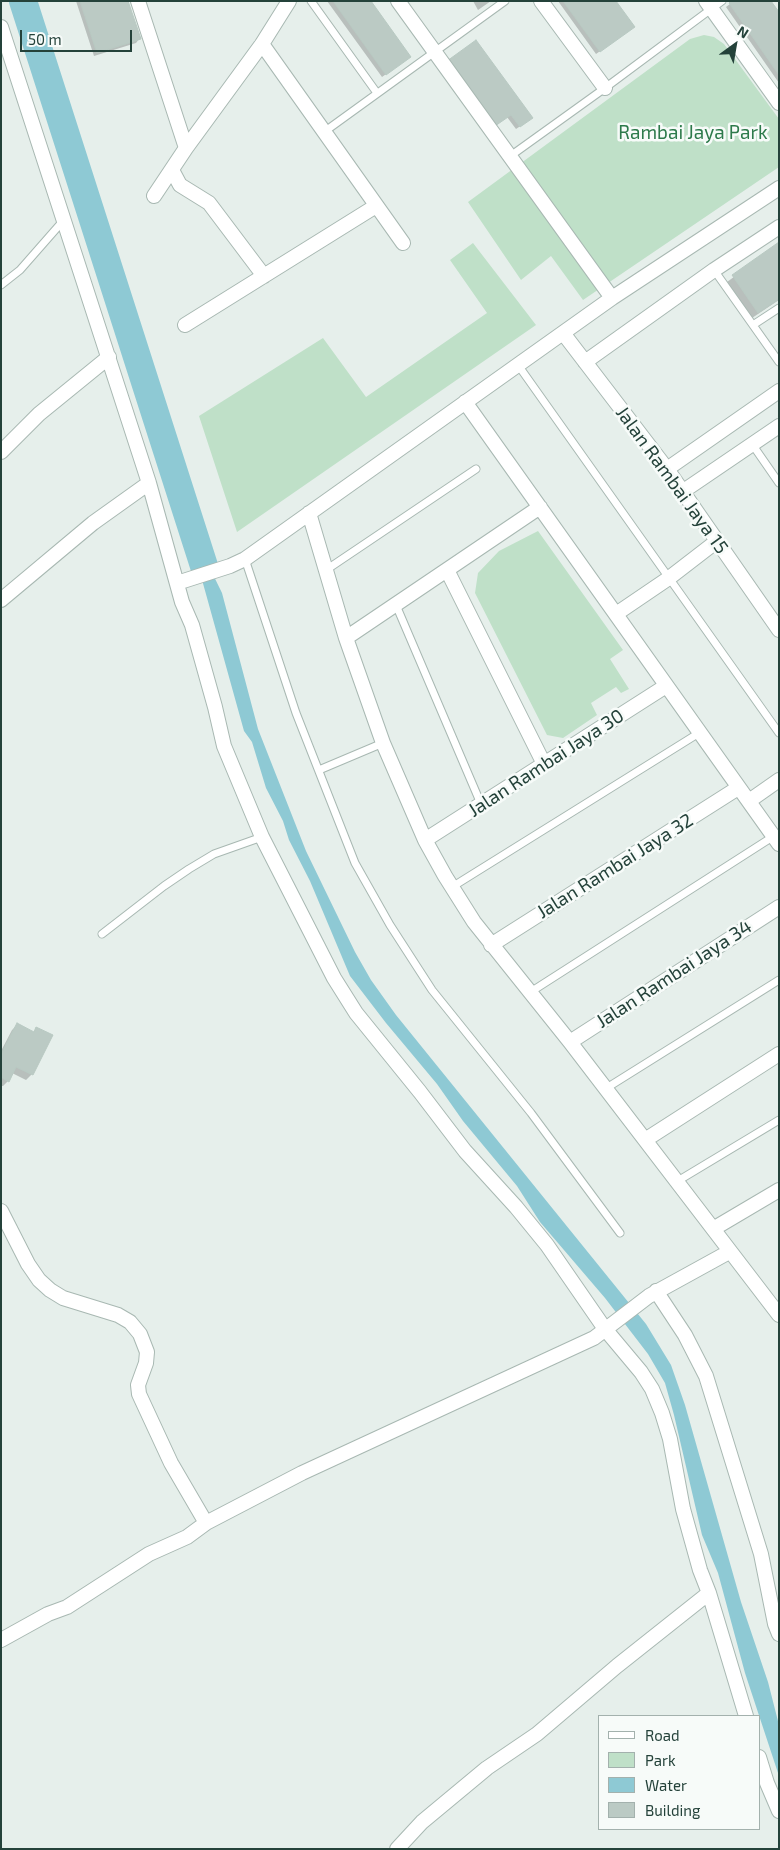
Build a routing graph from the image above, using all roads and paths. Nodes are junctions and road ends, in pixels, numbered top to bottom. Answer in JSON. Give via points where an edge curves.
{"nodes":[{"id":1,"x":138,"y":1,"type":"edge"},
{"id":2,"x":289,"y":1,"type":"edge"},
{"id":3,"x":311,"y":1,"type":"edge"},
{"id":4,"x":398,"y":1,"type":"edge"},
{"id":5,"x":505,"y":1,"type":"edge"},
{"id":6,"x":541,"y":1,"type":"edge"},
{"id":7,"x":713,"y":4,"type":"edge"},
{"id":8,"x":1,"y":27,"type":"edge"},
{"id":9,"x":262,"y":44,"type":"junction"},
{"id":10,"x":434,"y":52,"type":"junction"},
{"id":11,"x":605,"y":88,"type":"junction"},
{"id":12,"x":377,"y":93,"type":"junction"},
{"id":13,"x":779,"y":103,"type":"edge"},
{"id":14,"x":324,"y":132,"type":"junction"},
{"id":15,"x":186,"y":148,"type":"junction"},
{"id":16,"x":509,"y":157,"type":"junction"},
{"id":17,"x":172,"y":170,"type":"junction"},
{"id":18,"x":779,"y":188,"type":"edge"},
{"id":19,"x":154,"y":196,"type":"dead end"},
{"id":20,"x":376,"y":206,"type":"junction"},
{"id":21,"x":63,"y":221,"type":"junction"},
{"id":22,"x":779,"y":227,"type":"edge"},
{"id":23,"x":403,"y":243,"type":"dead end"},
{"id":24,"x":714,"y":270,"type":"junction"},
{"id":25,"x":264,"y":276,"type":"junction"},
{"id":26,"x":1,"y":285,"type":"edge"},
{"id":27,"x":612,"y":298,"type":"junction"},
{"id":28,"x":779,"y":308,"type":"edge"},
{"id":29,"x":185,"y":325,"type":"dead end"},
{"id":30,"x":753,"y":325,"type":"junction"},
{"id":31,"x":563,"y":333,"type":"junction"},
{"id":32,"x":109,"y":357,"type":"junction"},
{"id":33,"x":585,"y":362,"type":"junction"},
{"id":34,"x":779,"y":362,"type":"edge"},
{"id":35,"x":518,"y":365,"type":"junction"},
{"id":36,"x":779,"y":391,"type":"edge"},
{"id":37,"x":465,"y":402,"type":"junction"},
{"id":38,"x":779,"y":426,"type":"edge"},
{"id":39,"x":752,"y":444,"type":"junction"},
{"id":40,"x":1,"y":452,"type":"edge"},
{"id":41,"x":476,"y":469,"type":"dead end"},
{"id":42,"x":667,"y":469,"type":"junction"},
{"id":43,"x":149,"y":483,"type":"junction"},
{"id":44,"x":779,"y":484,"type":"edge"},
{"id":45,"x":682,"y":492,"type":"junction"},
{"id":46,"x":540,"y":506,"type":"junction"},
{"id":47,"x":309,"y":513,"type":"junction"},
{"id":48,"x":717,"y":541,"type":"junction"},
{"id":49,"x":245,"y":559,"type":"junction"},
{"id":50,"x":326,"y":570,"type":"junction"},
{"id":51,"x":447,"y":570,"type":"junction"},
{"id":52,"x":669,"y":578,"type":"junction"},
{"id":53,"x":183,"y":581,"type":"junction"},
{"id":54,"x":1,"y":600,"type":"edge"},
{"id":55,"x":396,"y":605,"type":"junction"},
{"id":56,"x":616,"y":614,"type":"junction"},
{"id":57,"x":779,"y":630,"type":"edge"},
{"id":58,"x":346,"y":638,"type":"junction"},
{"id":59,"x":666,"y":686,"type":"junction"},
{"id":60,"x":699,"y":732,"type":"junction"},
{"id":61,"x":779,"y":732,"type":"edge"},
{"id":62,"x":383,"y":743,"type":"junction"},
{"id":63,"x":544,"y":764,"type":"junction"},
{"id":64,"x":319,"y":770,"type":"junction"},
{"id":65,"x":779,"y":780,"type":"edge"},
{"id":66,"x":738,"y":788,"type":"junction"},
{"id":67,"x":749,"y":801,"type":"junction"},
{"id":68,"x":481,"y":804,"type":"junction"},
{"id":69,"x":262,"y":837,"type":"junction"},
{"id":70,"x":425,"y":840,"type":"junction"},
{"id":71,"x":776,"y":840,"type":"edge"},
{"id":72,"x":452,"y":887,"type":"junction"},
{"id":73,"x":779,"y":906,"type":"edge"},
{"id":74,"x":102,"y":934,"type":"dead end"},
{"id":75,"x":491,"y":945,"type":"junction"},
{"id":76,"x":779,"y":980,"type":"edge"},
{"id":77,"x":529,"y":993,"type":"junction"},
{"id":78,"x":570,"y":1042,"type":"junction"},
{"id":79,"x":779,"y":1054,"type":"edge"},
{"id":80,"x":605,"y":1089,"type":"junction"},
{"id":81,"x":779,"y":1120,"type":"edge"},
{"id":82,"x":645,"y":1140,"type":"junction"},
{"id":83,"x":676,"y":1182,"type":"junction"},
{"id":84,"x":779,"y":1190,"type":"edge"},
{"id":85,"x":1,"y":1211,"type":"edge"},
{"id":86,"x":713,"y":1229,"type":"junction"},
{"id":87,"x":620,"y":1233,"type":"dead end"},
{"id":88,"x":729,"y":1252,"type":"junction"},
{"id":89,"x":652,"y":1293,"type":"junction"},
{"id":90,"x":779,"y":1314,"type":"edge"},
{"id":91,"x":610,"y":1324,"type":"junction"},
{"id":92,"x":206,"y":1524,"type":"junction"},
{"id":93,"x":709,"y":1593,"type":"junction"},
{"id":94,"x":779,"y":1634,"type":"edge"},
{"id":95,"x":1,"y":1640,"type":"edge"},
{"id":96,"x":746,"y":1715,"type":"edge"},
{"id":97,"x":760,"y":1760,"type":"edge"},
{"id":98,"x":779,"y":1811,"type":"edge"},
{"id":99,"x":397,"y":1849,"type":"edge"}],
"edges":[{"from":1,"to":15,"type":"street"},
{"from":2,"to":9,"type":"street"},
{"from":3,"to":12,"type":"lane"},
{"from":4,"to":10,"type":"street"},
{"from":5,"to":10,"type":"lane"},
{"from":6,"to":11,"type":"street"},
{"from":7,"to":11,"type":"lane"},
{"from":7,"to":13,"type":"street"},
{"from":8,"to":21,"type":"street"},
{"from":9,"to":14,"type":"street"},
{"from":9,"to":15,"type":"street"},
{"from":10,"to":12,"type":"lane"},
{"from":10,"to":16,"type":"street"},
{"from":11,"to":16,"type":"lane"},
{"from":12,"to":14,"type":"lane"},
{"from":14,"to":20,"type":"street"},
{"from":15,"to":17,"type":"street"},
{"from":16,"to":27,"type":"street"},
{"from":17,"to":19,"type":"street"},
{"from":17,"to":25,"type":"street","via":[[180,185],[209,203]]},
{"from":18,"to":27,"type":"street"},
{"from":20,"to":23,"type":"street"},
{"from":20,"to":25,"type":"street"},
{"from":21,"to":26,"type":"lane","via":[[20,270]]},
{"from":21,"to":32,"type":"street"},
{"from":22,"to":24,"type":"street"},
{"from":24,"to":30,"type":"lane"},
{"from":24,"to":33,"type":"street"},
{"from":25,"to":29,"type":"street"},
{"from":27,"to":31,"type":"street"},
{"from":28,"to":30,"type":"lane"},
{"from":30,"to":34,"type":"lane"},
{"from":31,"to":33,"type":"street","name":"Jalan Rambai Jaya 15"},
{"from":31,"to":35,"type":"street"},
{"from":32,"to":40,"type":"street","via":[[39,414]]},
{"from":32,"to":43,"type":"street"},
{"from":33,"to":42,"type":"street","name":"Jalan Rambai Jaya 15"},
{"from":35,"to":37,"type":"street"},
{"from":35,"to":52,"type":"lane"},
{"from":36,"to":42,"type":"street"},
{"from":37,"to":46,"type":"street"},
{"from":37,"to":47,"type":"street"},
{"from":38,"to":39,"type":"street"},
{"from":39,"to":44,"type":"lane"},
{"from":39,"to":45,"type":"street"},
{"from":41,"to":50,"type":"lane"},
{"from":42,"to":45,"type":"street","name":"Jalan Rambai Jaya 15"},
{"from":43,"to":53,"type":"street"},
{"from":43,"to":54,"type":"street","via":[[93,523]]},
{"from":45,"to":48,"type":"street","name":"Jalan Rambai Jaya 15"},
{"from":46,"to":51,"type":"street"},
{"from":46,"to":56,"type":"street"},
{"from":47,"to":49,"type":"street"},
{"from":47,"to":50,"type":"street"},
{"from":48,"to":52,"type":"street"},
{"from":48,"to":57,"type":"street","name":"Jalan Rambai Jaya 15"},
{"from":49,"to":53,"type":"street"},
{"from":49,"to":64,"type":"lane","via":[[296,713]]},
{"from":50,"to":58,"type":"street"},
{"from":51,"to":55,"type":"street"},
{"from":51,"to":63,"type":"street"},
{"from":52,"to":56,"type":"street"},
{"from":52,"to":61,"type":"lane"},
{"from":53,"to":69,"type":"street","via":[[182,602],[197,643],[224,746]]},
{"from":55,"to":58,"type":"street"},
{"from":55,"to":68,"type":"lane"},
{"from":56,"to":59,"type":"street"},
{"from":58,"to":62,"type":"street"},
{"from":59,"to":60,"type":"street"},
{"from":59,"to":63,"type":"street","name":"Jalan Rambai Jaya 30"},
{"from":60,"to":66,"type":"street"},
{"from":60,"to":72,"type":"lane"},
{"from":62,"to":64,"type":"lane"},
{"from":62,"to":70,"type":"street"},
{"from":63,"to":68,"type":"street","name":"Jalan Rambai Jaya 30"},
{"from":64,"to":87,"type":"lane","via":[[355,863],[432,990],[531,1113]]},
{"from":65,"to":67,"type":"street"},
{"from":66,"to":67,"type":"street"},
{"from":66,"to":75,"type":"street","name":"Jalan Rambai Jaya 32"},
{"from":67,"to":71,"type":"street"},
{"from":68,"to":70,"type":"street","name":"Jalan Rambai Jaya 30"},
{"from":69,"to":74,"type":"lane","via":[[214,854],[189,868]]},
{"from":69,"to":91,"type":"street","via":[[334,978],[356,1013],[465,1151]]},
{"from":70,"to":72,"type":"street"},
{"from":71,"to":77,"type":"lane"},
{"from":72,"to":75,"type":"street"},
{"from":73,"to":78,"type":"street","name":"Jalan Rambai Jaya 34"},
{"from":75,"to":77,"type":"street"},
{"from":76,"to":80,"type":"lane"},
{"from":77,"to":78,"type":"street"},
{"from":78,"to":80,"type":"street"},
{"from":79,"to":82,"type":"street"},
{"from":80,"to":82,"type":"street"},
{"from":81,"to":83,"type":"lane"},
{"from":82,"to":83,"type":"street"},
{"from":83,"to":86,"type":"street"},
{"from":84,"to":86,"type":"street"},
{"from":85,"to":92,"type":"street","via":[[28,1264],[50,1290],[63,1298],[118,1315],[130,1322],[140,1334],[147,1352],[138,1385],[139,1394],[171,1464]]},
{"from":86,"to":88,"type":"street"},
{"from":88,"to":89,"type":"street"},
{"from":88,"to":90,"type":"street"},
{"from":89,"to":91,"type":"street"},
{"from":89,"to":94,"type":"street","via":[[685,1335],[706,1376],[761,1554]]},
{"from":91,"to":92,"type":"street","via":[[594,1338],[346,1452]]},
{"from":91,"to":93,"type":"street","via":[[652,1389],[662,1412],[682,1509]]},
{"from":92,"to":95,"type":"street","via":[[149,1554],[66,1607]]},
{"from":93,"to":96,"type":"street"},
{"from":93,"to":99,"type":"street","via":[[616,1666],[537,1734],[487,1768],[422,1822]]},
{"from":97,"to":98,"type":"street"}]}
